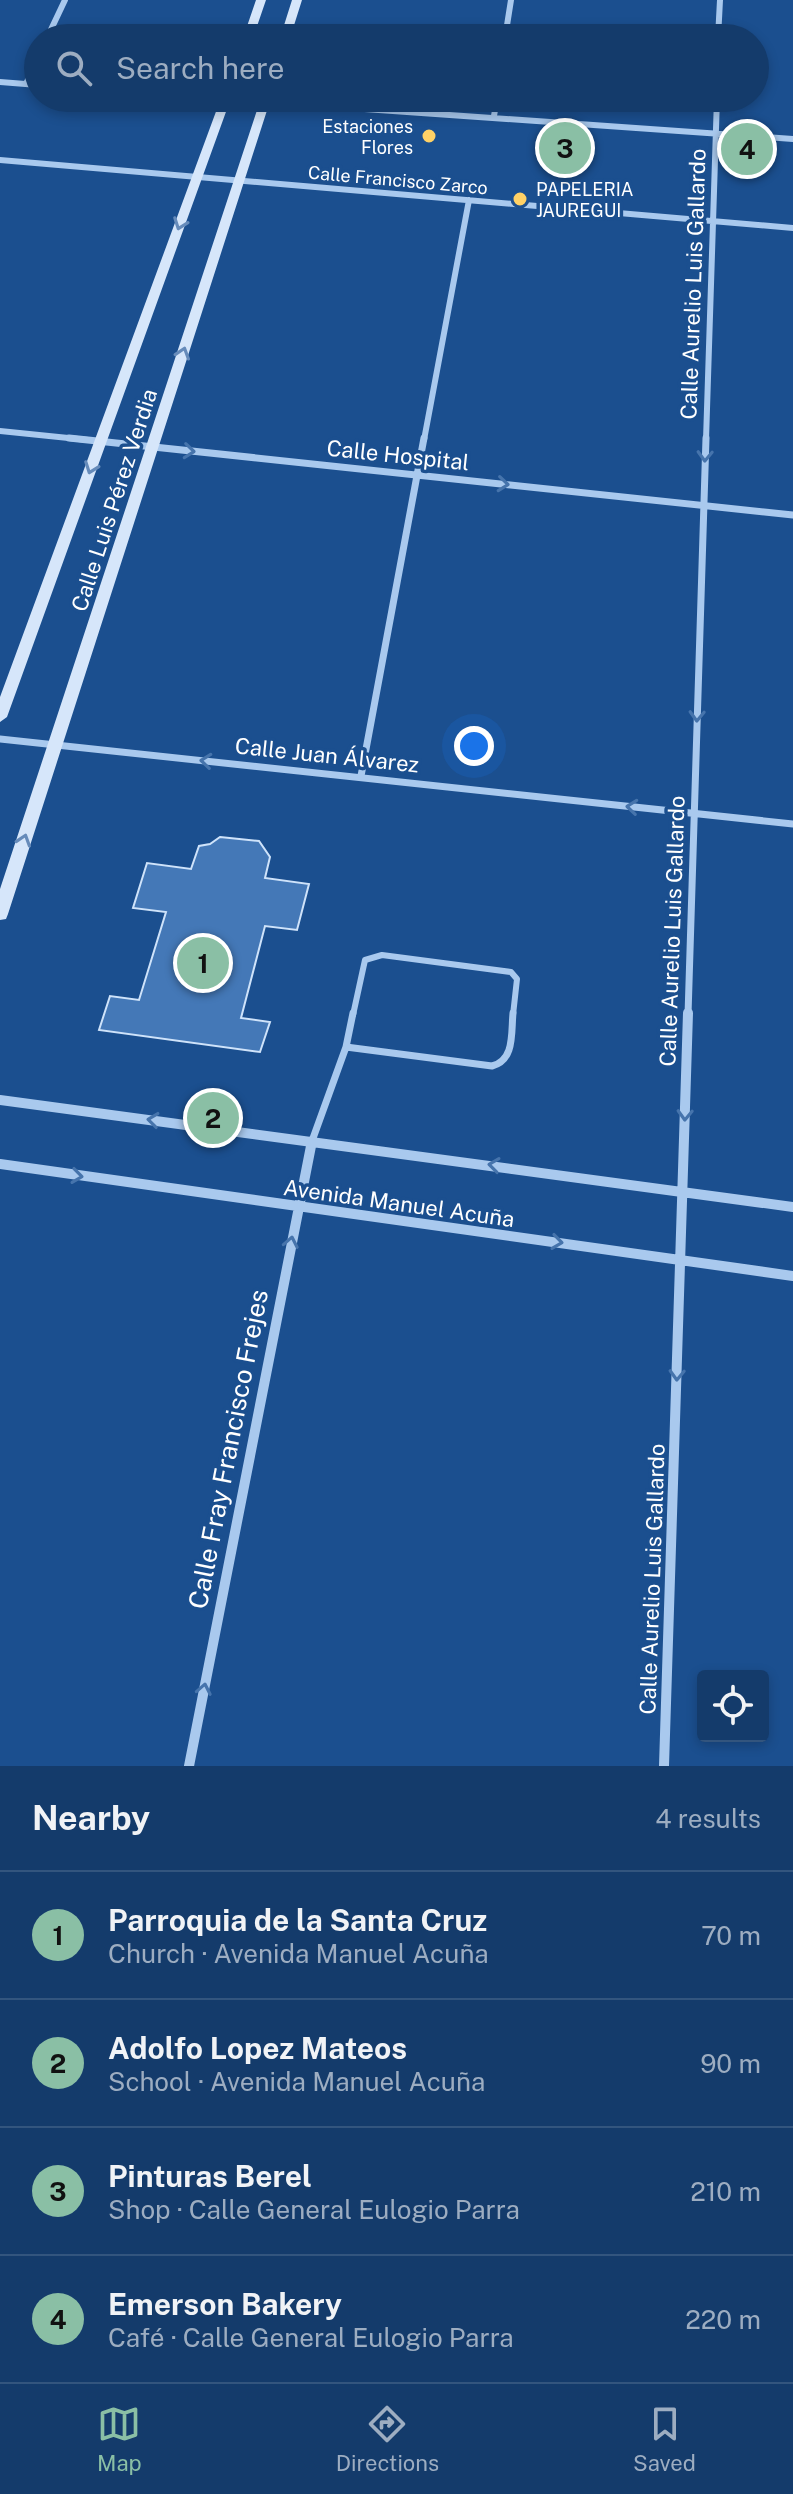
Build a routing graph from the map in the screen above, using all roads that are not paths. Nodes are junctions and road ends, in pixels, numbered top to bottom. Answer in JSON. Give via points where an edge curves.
{"nodes":[{"id":1,"x":65,"y":0,"type":"edge"},
{"id":2,"x":261,"y":0,"type":"edge"},
{"id":3,"x":297,"y":0,"type":"edge"},
{"id":4,"x":511,"y":0,"type":"edge"},
{"id":5,"x":720,"y":0,"type":"edge"},
{"id":6,"x":54,"y":24,"type":"edge"},
{"id":7,"x":253,"y":24,"type":"edge"},
{"id":8,"x":289,"y":24,"type":"edge"},
{"id":9,"x":507,"y":24,"type":"edge"},
{"id":10,"x":719,"y":24,"type":"edge"},
{"id":11,"x":0,"y":82,"type":"edge"},
{"id":12,"x":24,"y":84,"type":"edge"},
{"id":13,"x":221,"y":112,"type":"edge"},
{"id":14,"x":261,"y":112,"type":"edge"},
{"id":15,"x":437,"y":112,"type":"edge"},
{"id":16,"x":495,"y":112,"type":"edge"},
{"id":17,"x":716,"y":112,"type":"edge"},
{"id":18,"x":494,"y":116,"type":"junction"},
{"id":19,"x":715,"y":134,"type":"junction"},
{"id":20,"x":793,"y":139,"type":"edge"},
{"id":21,"x":0,"y":160,"type":"edge"},
{"id":22,"x":197,"y":176,"type":"junction"},
{"id":23,"x":239,"y":180,"type":"junction"},
{"id":24,"x":469,"y":200,"type":"junction"},
{"id":25,"x":713,"y":221,"type":"junction"},
{"id":26,"x":793,"y":228,"type":"edge"},
{"id":27,"x":0,"y":431,"type":"edge"},
{"id":28,"x":100,"y":441,"type":"junction"},
{"id":29,"x":152,"y":447,"type":"junction"},
{"id":30,"x":417,"y":475,"type":"junction"},
{"id":31,"x":703,"y":506,"type":"junction"},
{"id":32,"x":793,"y":515,"type":"edge"},
{"id":33,"x":0,"y":717,"type":"edge"},
{"id":34,"x":0,"y":739,"type":"edge"},
{"id":35,"x":54,"y":746,"type":"junction"},
{"id":36,"x":361,"y":776,"type":"junction"},
{"id":37,"x":694,"y":814,"type":"junction"},
{"id":38,"x":793,"y":824,"type":"edge"},
{"id":39,"x":0,"y":914,"type":"edge"},
{"id":40,"x":346,"y":1047,"type":"junction"},
{"id":41,"x":0,"y":1100,"type":"edge"},
{"id":42,"x":312,"y":1141,"type":"junction"},
{"id":43,"x":0,"y":1164,"type":"edge"},
{"id":44,"x":682,"y":1190,"type":"junction"},
{"id":45,"x":793,"y":1207,"type":"edge"},
{"id":46,"x":298,"y":1208,"type":"junction"},
{"id":47,"x":681,"y":1259,"type":"junction"},
{"id":48,"x":793,"y":1276,"type":"edge"},
{"id":49,"x":189,"y":1766,"type":"edge"},
{"id":50,"x":664,"y":1766,"type":"edge"}],
"edges":[{"from":1,"to":6,"type":"street"},
{"from":2,"to":7,"type":"street"},
{"from":3,"to":8,"type":"street"},
{"from":4,"to":9,"type":"street"},
{"from":5,"to":10,"type":"street"},
{"from":11,"to":12,"type":"street"},
{"from":13,"to":22,"type":"street","name":"Calle Luis Pérez Verdia"},
{"from":14,"to":23,"type":"street","name":"Calle Luis Pérez Verdia"},
{"from":15,"to":18,"type":"street"},
{"from":16,"to":18,"type":"street"},
{"from":17,"to":19,"type":"street","name":"Calle Aurelio Luis Gallardo"},
{"from":18,"to":19,"type":"street"},
{"from":19,"to":20,"type":"street"},
{"from":19,"to":25,"type":"street","name":"Calle Aurelio Luis Gallardo"},
{"from":21,"to":22,"type":"street","name":"Calle Francisco Zarco"},
{"from":22,"to":23,"type":"street","name":"Calle Francisco Zarco"},
{"from":22,"to":28,"type":"street","name":"Calle Luis Pérez Verdia","one_way":true},
{"from":23,"to":24,"type":"street","name":"Calle Francisco Zarco"},
{"from":29,"to":23,"type":"street","name":"Calle Luis Pérez Verdia","one_way":true},
{"from":24,"to":25,"type":"street","name":"Calle Francisco Zarco"},
{"from":24,"to":30,"type":"street"},
{"from":25,"to":26,"type":"street","name":"Calle Francisco Zarco"},
{"from":25,"to":31,"type":"street","name":"Calle Aurelio Luis Gallardo","one_way":true},
{"from":27,"to":28,"type":"street","name":"Calle Hospital"},
{"from":28,"to":29,"type":"street","name":"Calle Hospital"},
{"from":28,"to":33,"type":"street","name":"Calle Luis Pérez Verdia","one_way":true},
{"from":29,"to":30,"type":"street","name":"Calle Hospital","one_way":true},
{"from":29,"to":35,"type":"street","name":"Calle Luis Pérez Verdia"},
{"from":30,"to":31,"type":"street","name":"Calle Hospital","one_way":true},
{"from":30,"to":36,"type":"street"},
{"from":31,"to":32,"type":"street","name":"Calle Hospital"},
{"from":31,"to":37,"type":"street","name":"Calle Aurelio Luis Gallardo","one_way":true},
{"from":34,"to":35,"type":"street","name":"Calle Juan Álvarez"},
{"from":36,"to":35,"type":"street","name":"Calle Juan Álvarez","one_way":true},
{"from":39,"to":35,"type":"street","name":"Calle Luis Pérez Verdia","one_way":true},
{"from":37,"to":36,"type":"street","name":"Calle Juan Álvarez","one_way":true},
{"from":37,"to":38,"type":"street","name":"Calle Juan Álvarez"},
{"from":37,"to":44,"type":"street","name":"Calle Aurelio Luis Gallardo","one_way":true},
{"from":40,"to":40,"type":"lane","via":[[362,968],[373,956],[498,969],[517,979],[509,1053],[498,1065]]},
{"from":40,"to":42,"type":"lane"},
{"from":42,"to":41,"type":"street","one_way":true},
{"from":44,"to":42,"type":"street","one_way":true},
{"from":42,"to":46,"type":"street","name":"Calle Fray Francisco Frejes"},
{"from":43,"to":46,"type":"street","name":"Avenida Manuel Acuña","one_way":true},
{"from":44,"to":45,"type":"street"},
{"from":44,"to":47,"type":"street","name":"Calle Aurelio Luis Gallardo"},
{"from":46,"to":47,"type":"street","name":"Avenida Manuel Acuña","one_way":true},
{"from":49,"to":46,"type":"street","name":"Calle Fray Francisco Frejes","one_way":true},
{"from":47,"to":48,"type":"street","name":"Avenida Manuel Acuña"},
{"from":47,"to":50,"type":"street","name":"Calle Aurelio Luis Gallardo","one_way":true}]}
